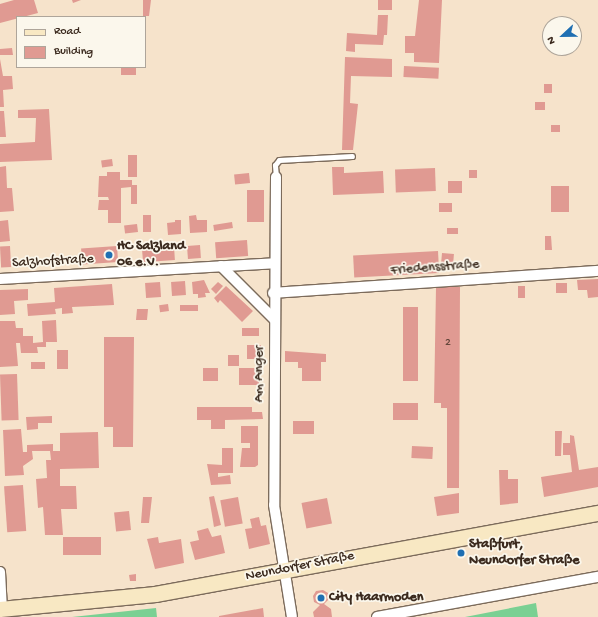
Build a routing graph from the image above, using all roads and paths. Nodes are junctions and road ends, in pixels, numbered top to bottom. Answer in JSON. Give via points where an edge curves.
{"nodes":[{"id":1,"x":352,"y":156,"type":"dead end"},
{"id":2,"x":276,"y":177,"type":"joint"},
{"id":3,"x":275,"y":263,"type":"junction"},
{"id":4,"x":221,"y":266,"type":"junction"},
{"id":5,"x":598,"y":271,"type":"edge"},
{"id":6,"x":0,"y":279,"type":"edge"},
{"id":7,"x":274,"y":293,"type":"junction"},
{"id":8,"x":274,"y":319,"type":"junction"},
{"id":9,"x":598,"y":513,"type":"edge"},
{"id":10,"x":284,"y":571,"type":"junction"},
{"id":11,"x":0,"y":572,"type":"edge"},
{"id":12,"x":598,"y":577,"type":"edge"},
{"id":13,"x":1,"y":609,"type":"edge"},
{"id":14,"x":292,"y":617,"type":"edge"},
{"id":15,"x":376,"y":617,"type":"edge"}],
"edges":[{"from":1,"to":2,"type":"lane","via":[[279,160],[275,165]]},
{"from":2,"to":3,"type":"street","name":"Am Anger"},
{"from":3,"to":4,"type":"street","name":"Salzhofstraße"},
{"from":3,"to":7,"type":"street","name":"Am Anger"},
{"from":4,"to":6,"type":"street","name":"Salzhofstraße"},
{"from":4,"to":8,"type":"street"},
{"from":5,"to":7,"type":"street","name":"Friedensstraße"},
{"from":7,"to":8,"type":"street","name":"Am Anger"},
{"from":8,"to":10,"type":"street","name":"Am Anger","via":[[274,505]]},
{"from":9,"to":10,"type":"main road","name":"Neundorfer Straße"},
{"from":10,"to":13,"type":"main road","name":"Neundorfer Straße","via":[[155,594]]},
{"from":10,"to":14,"type":"street","name":"Am Anger"},
{"from":11,"to":13,"type":"street"},
{"from":12,"to":15,"type":"street"}]}
